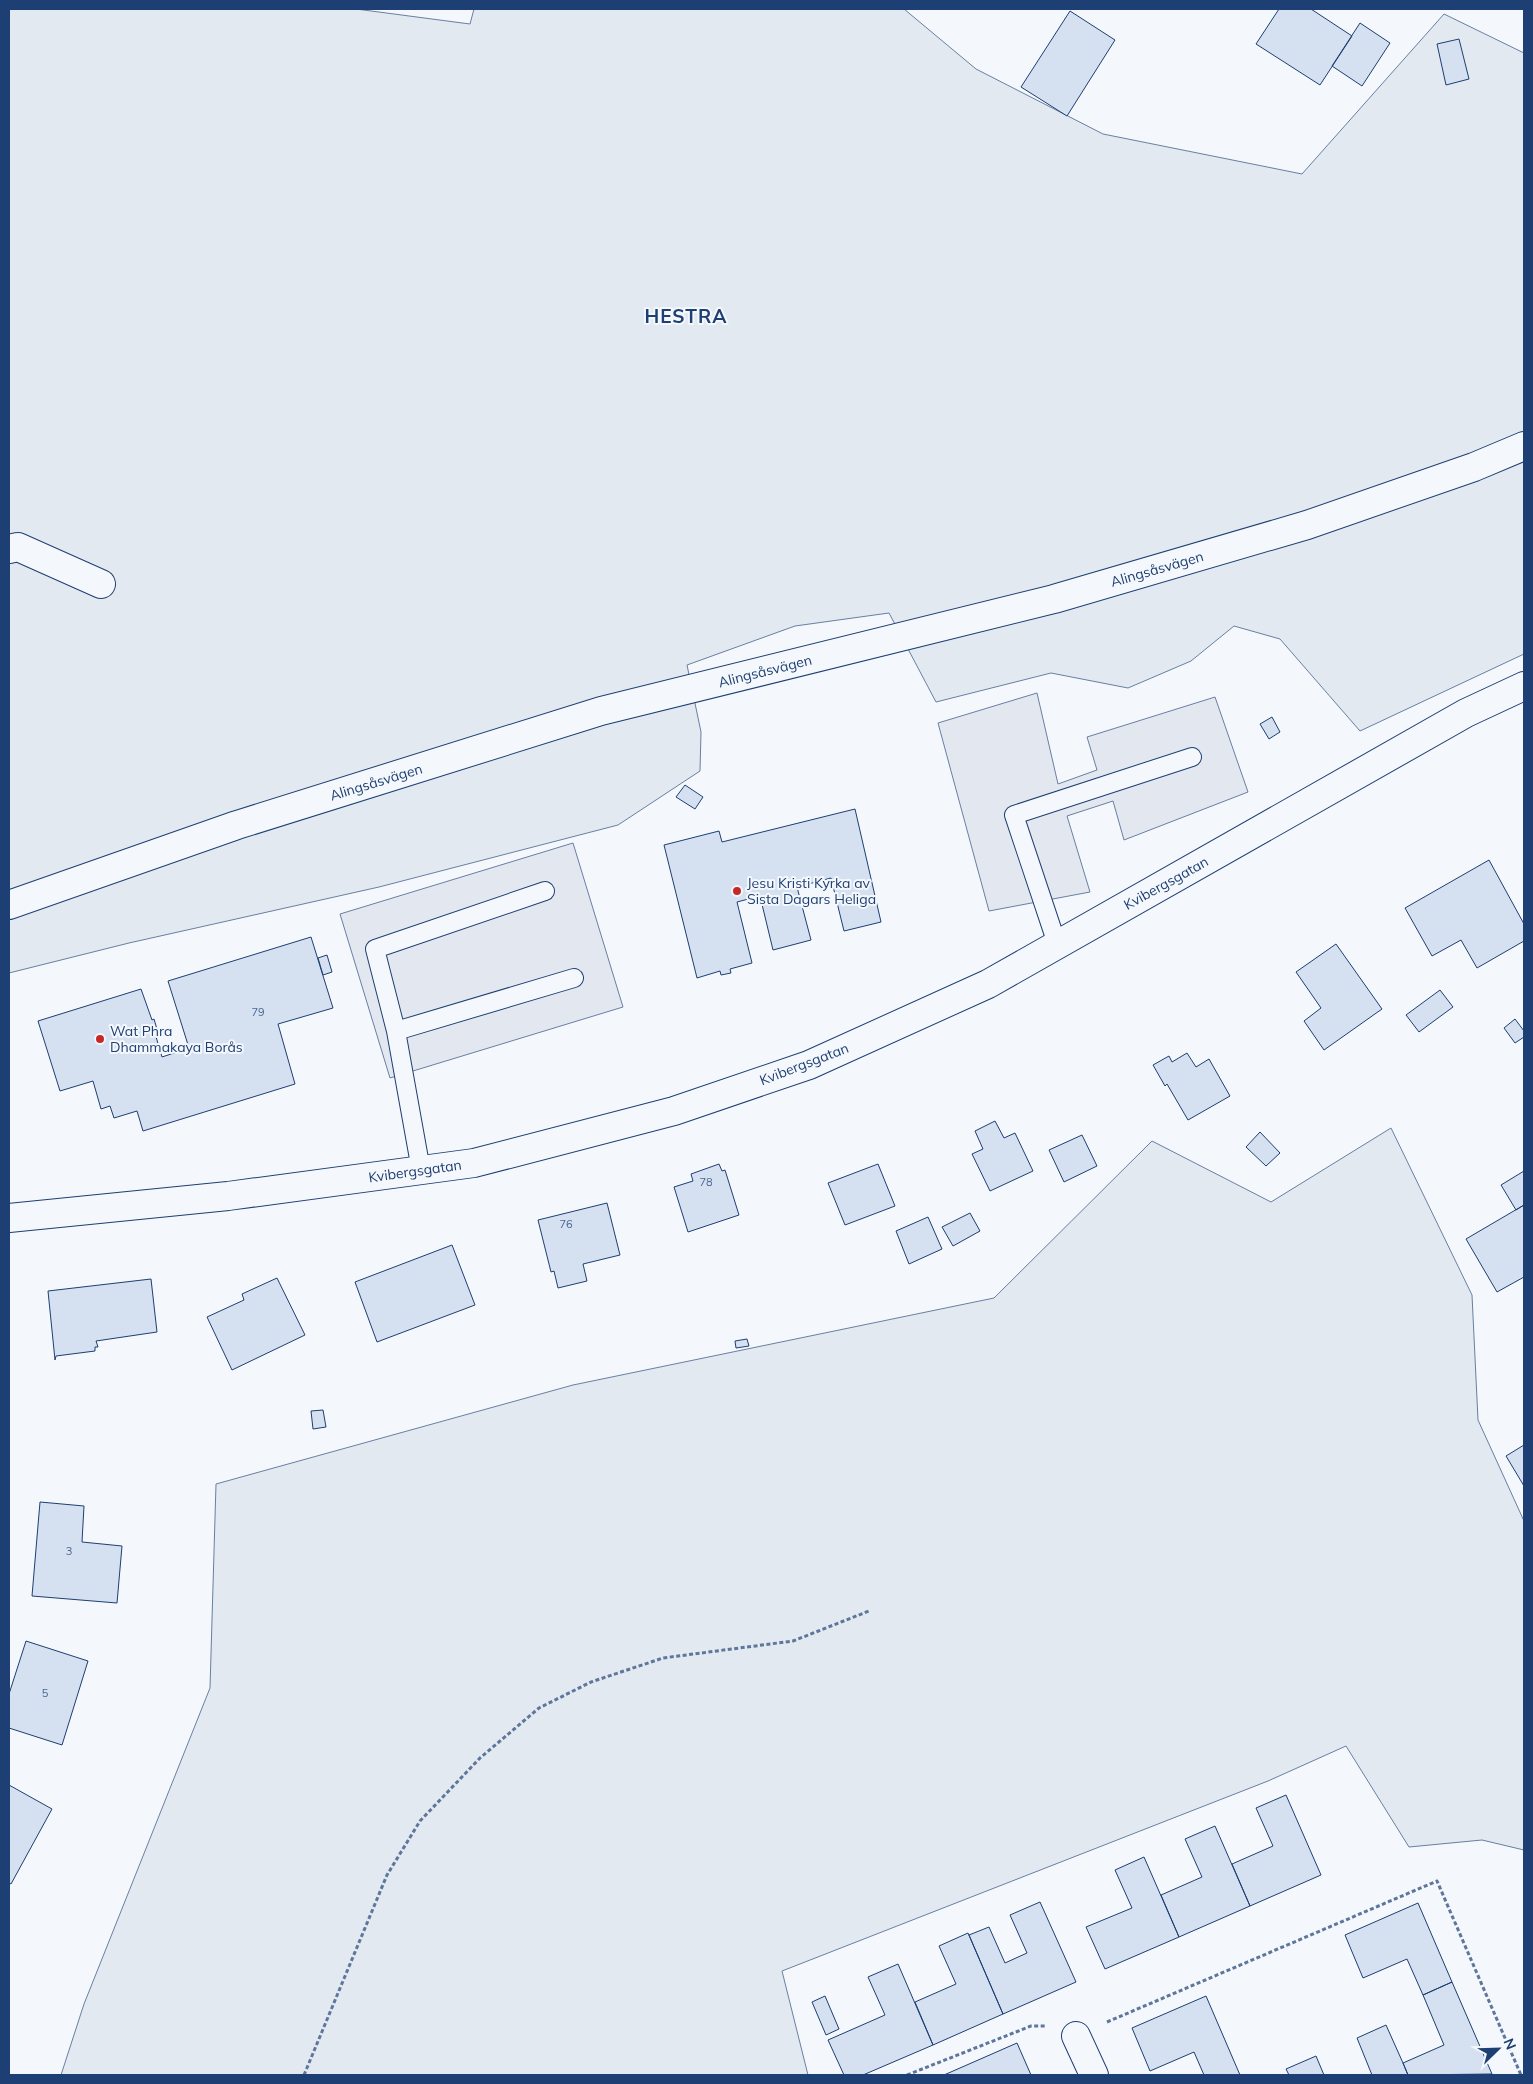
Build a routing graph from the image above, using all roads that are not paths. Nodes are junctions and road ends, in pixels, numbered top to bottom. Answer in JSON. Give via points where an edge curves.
{"nodes":[{"id":1,"x":1524,"y":446,"type":"edge"},
{"id":2,"x":9,"y":549,"type":"edge"},
{"id":3,"x":101,"y":584,"type":"dead end"},
{"id":4,"x":1524,"y":686,"type":"edge"},
{"id":5,"x":1192,"y":757,"type":"dead end"},
{"id":6,"x":545,"y":891,"type":"dead end"},
{"id":7,"x":9,"y":905,"type":"edge"},
{"id":8,"x":1057,"y":944,"type":"junction"},
{"id":9,"x":574,"y":978,"type":"dead end"},
{"id":10,"x":396,"y":1030,"type":"junction"},
{"id":11,"x":421,"y":1170,"type":"junction"},
{"id":12,"x":9,"y":1218,"type":"edge"},
{"id":13,"x":1076,"y":2036,"type":"road end"},
{"id":14,"x":1094,"y":2075,"type":"edge"}],
"edges":[{"from":1,"to":7,"type":"street","name":"Alingsåsvägen","via":[[1307,526],[1064,596],[601,711],[237,825]]},
{"from":2,"to":3,"type":"street","via":[[18,547]]},
{"from":4,"to":8,"type":"street","name":"Kvibergsgatan","via":[[1466,713]]},
{"from":5,"to":8,"type":"lane","via":[[1014,815]]},
{"from":6,"to":10,"type":"lane","via":[[375,949]]},
{"from":8,"to":11,"type":"street","name":"Kvibergsgatan","via":[[988,984],[809,1065],[674,1111],[474,1163]]},
{"from":9,"to":10,"type":"lane"},
{"from":10,"to":11,"type":"lane"},
{"from":11,"to":12,"type":"street","name":"Kvibergsgatan","via":[[228,1196]]},
{"from":13,"to":14,"type":"street"}]}
